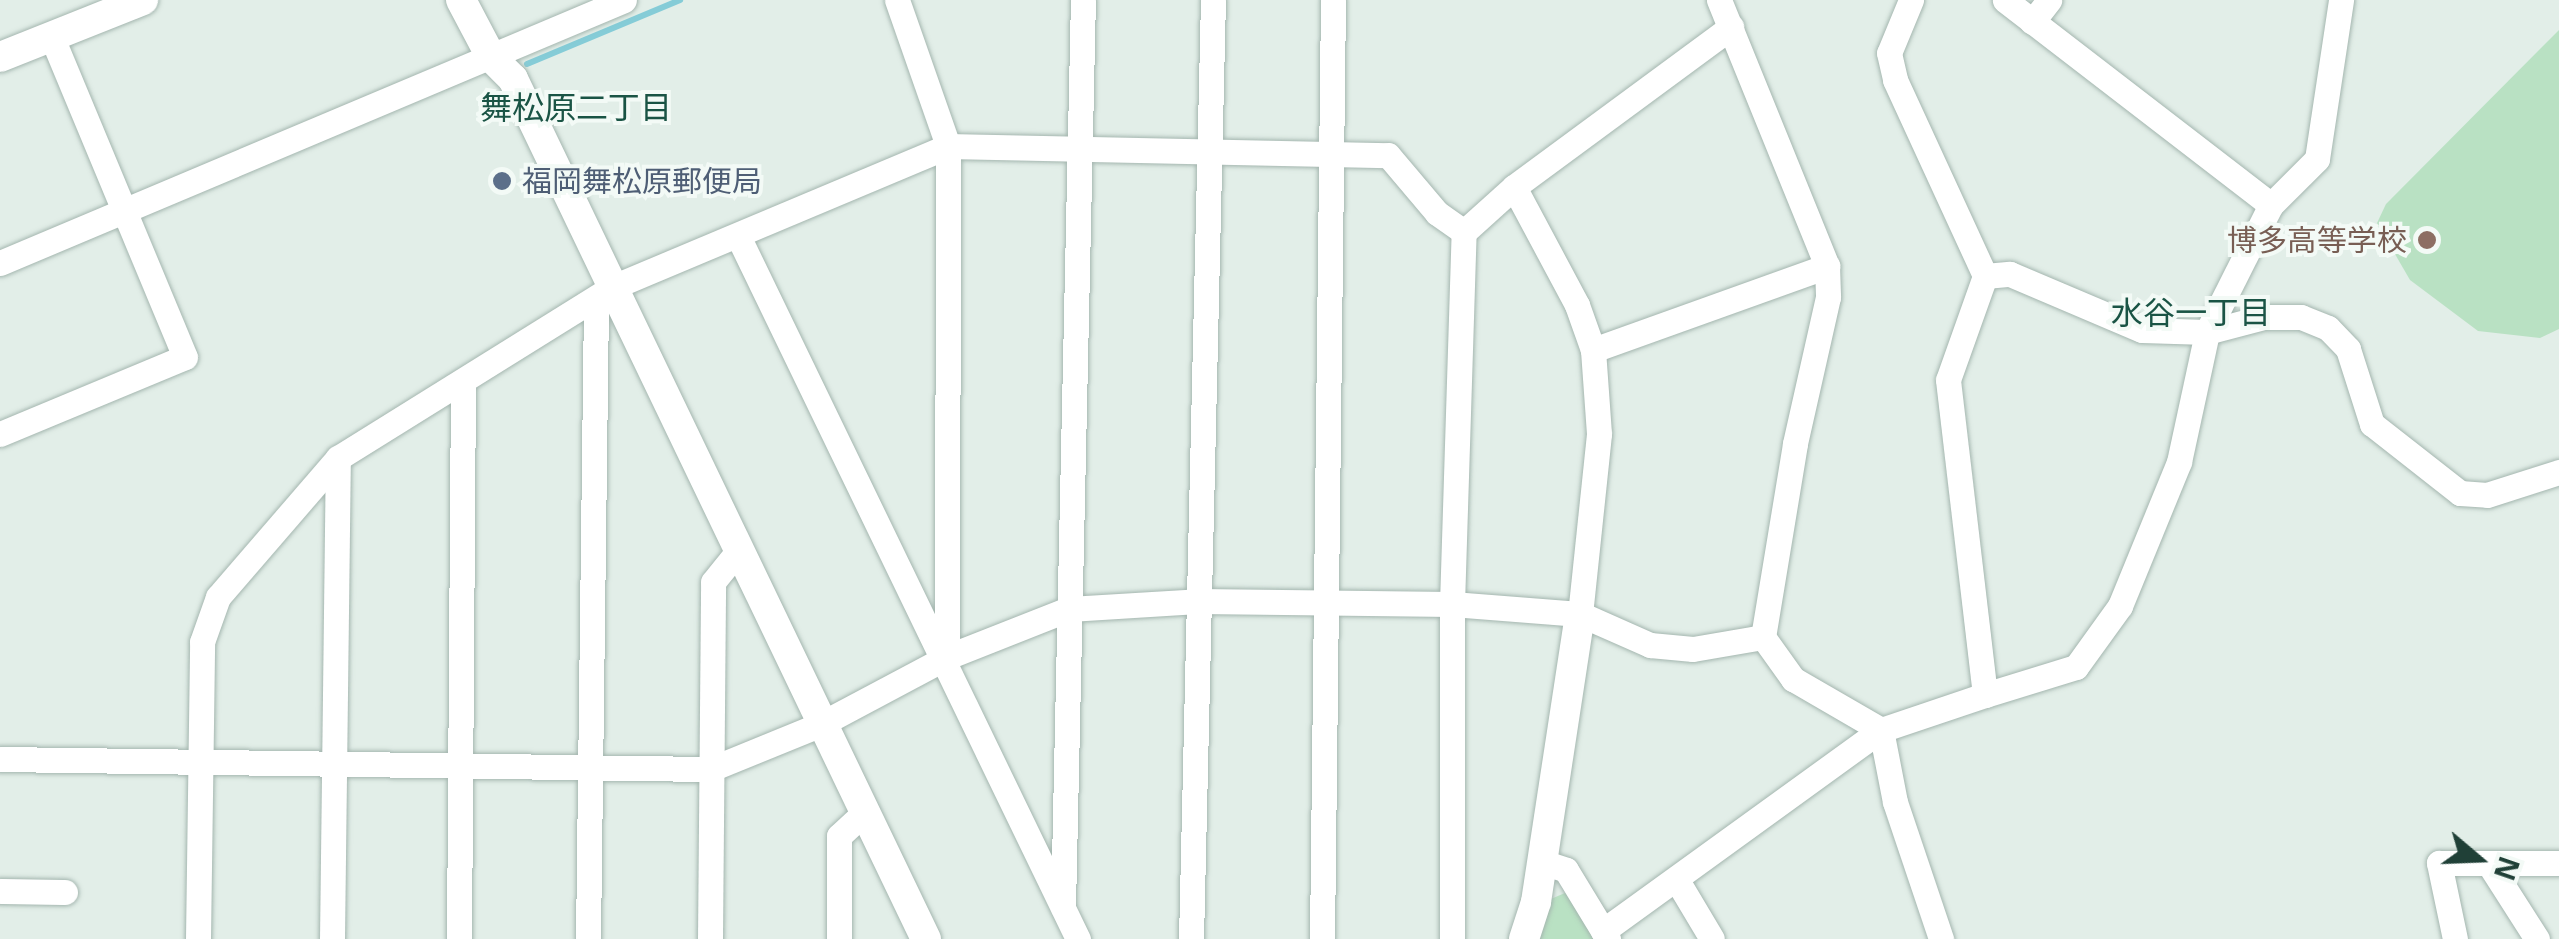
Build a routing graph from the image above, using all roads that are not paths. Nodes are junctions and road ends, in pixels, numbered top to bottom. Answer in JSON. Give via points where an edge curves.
{"nodes":[{"id":1,"x":142,"y":0,"type":"edge"},
{"id":2,"x":461,"y":0,"type":"edge"},
{"id":3,"x":624,"y":0,"type":"edge"},
{"id":4,"x":897,"y":0,"type":"edge"},
{"id":5,"x":1083,"y":0,"type":"edge"},
{"id":6,"x":1213,"y":0,"type":"edge"},
{"id":7,"x":1332,"y":0,"type":"edge"},
{"id":8,"x":1718,"y":0,"type":"edge"},
{"id":9,"x":1911,"y":0,"type":"edge"},
{"id":10,"x":2006,"y":0,"type":"edge"},
{"id":11,"x":2049,"y":0,"type":"edge"},
{"id":12,"x":2340,"y":0,"type":"edge"},
{"id":13,"x":2032,"y":22,"type":"junction"},
{"id":14,"x":1731,"y":28,"type":"junction"},
{"id":15,"x":51,"y":35,"type":"junction"},
{"id":16,"x":491,"y":56,"type":"junction"},
{"id":17,"x":0,"y":57,"type":"edge"},
{"id":18,"x":948,"y":146,"type":"junction"},
{"id":19,"x":1080,"y":152,"type":"junction"},
{"id":20,"x":1209,"y":153,"type":"junction"},
{"id":21,"x":1331,"y":153,"type":"junction"},
{"id":22,"x":1514,"y":186,"type":"junction"},
{"id":23,"x":2271,"y":205,"type":"junction"},
{"id":24,"x":125,"y":212,"type":"junction"},
{"id":25,"x":1464,"y":232,"type":"junction"},
{"id":26,"x":738,"y":236,"type":"junction"},
{"id":27,"x":0,"y":263,"type":"edge"},
{"id":28,"x":1828,"y":266,"type":"junction"},
{"id":29,"x":1985,"y":276,"type":"junction"},
{"id":30,"x":605,"y":293,"type":"junction"},
{"id":31,"x":2207,"y":332,"type":"junction"},
{"id":32,"x":1593,"y":350,"type":"junction"},
{"id":33,"x":463,"y":381,"type":"junction"},
{"id":34,"x":0,"y":434,"type":"edge"},
{"id":35,"x":338,"y":458,"type":"junction"},
{"id":36,"x":2559,"y":472,"type":"edge"},
{"id":37,"x":738,"y":551,"type":"junction"},
{"id":38,"x":1198,"y":601,"type":"junction"},
{"id":39,"x":1324,"y":602,"type":"junction"},
{"id":40,"x":1452,"y":604,"type":"junction"},
{"id":41,"x":1069,"y":609,"type":"junction"},
{"id":42,"x":1580,"y":614,"type":"junction"},
{"id":43,"x":1763,"y":637,"type":"junction"},
{"id":44,"x":948,"y":657,"type":"junction"},
{"id":45,"x":1985,"y":695,"type":"junction"},
{"id":46,"x":822,"y":724,"type":"junction"},
{"id":47,"x":1881,"y":730,"type":"junction"},
{"id":48,"x":0,"y":759,"type":"edge"},
{"id":49,"x":202,"y":762,"type":"junction"},
{"id":50,"x":592,"y":765,"type":"junction"},
{"id":51,"x":461,"y":768,"type":"junction"},
{"id":52,"x":336,"y":769,"type":"junction"},
{"id":53,"x":711,"y":769,"type":"junction"},
{"id":54,"x":864,"y":813,"type":"junction"},
{"id":55,"x":1542,"y":862,"type":"junction"},
{"id":56,"x":2559,"y":863,"type":"edge"},
{"id":57,"x":2490,"y":864,"type":"junction"},
{"id":58,"x":1678,"y":882,"type":"junction"},
{"id":59,"x":0,"y":892,"type":"edge"},
{"id":60,"x":65,"y":892,"type":"dead end"},
{"id":61,"x":1063,"y":907,"type":"junction"},
{"id":62,"x":1606,"y":935,"type":"edge"},
{"id":63,"x":198,"y":939,"type":"edge"},
{"id":64,"x":332,"y":939,"type":"edge"},
{"id":65,"x":459,"y":939,"type":"edge"},
{"id":66,"x":588,"y":939,"type":"edge"},
{"id":67,"x":710,"y":939,"type":"edge"},
{"id":68,"x":838,"y":939,"type":"edge"},
{"id":69,"x":926,"y":939,"type":"edge"},
{"id":70,"x":1078,"y":939,"type":"edge"},
{"id":71,"x":1191,"y":939,"type":"edge"},
{"id":72,"x":1322,"y":939,"type":"edge"},
{"id":73,"x":1452,"y":939,"type":"edge"},
{"id":74,"x":1524,"y":939,"type":"edge"},
{"id":75,"x":1712,"y":939,"type":"edge"},
{"id":76,"x":1941,"y":939,"type":"edge"},
{"id":77,"x":2456,"y":939,"type":"edge"},
{"id":78,"x":2538,"y":939,"type":"edge"}],
"edges":[{"from":1,"to":15,"type":"street"},
{"from":2,"to":16,"type":"street"},
{"from":3,"to":16,"type":"street"},
{"from":4,"to":18,"type":"street"},
{"from":5,"to":19,"type":"street"},
{"from":6,"to":20,"type":"street"},
{"from":7,"to":21,"type":"street"},
{"from":8,"to":14,"type":"street"},
{"from":9,"to":29,"type":"street","via":[[1889,54],[1895,80]]},
{"from":10,"to":13,"type":"street"},
{"from":11,"to":13,"type":"street"},
{"from":12,"to":23,"type":"street","via":[[2316,159]]},
{"from":13,"to":23,"type":"street"},
{"from":14,"to":22,"type":"street"},
{"from":14,"to":28,"type":"street"},
{"from":15,"to":17,"type":"street"},
{"from":15,"to":24,"type":"street"},
{"from":16,"to":24,"type":"street"},
{"from":16,"to":30,"type":"street","via":[[513,79]]},
{"from":18,"to":19,"type":"street"},
{"from":18,"to":26,"type":"street"},
{"from":18,"to":44,"type":"street"},
{"from":19,"to":20,"type":"street"},
{"from":19,"to":41,"type":"street"},
{"from":20,"to":21,"type":"street"},
{"from":20,"to":38,"type":"street"},
{"from":21,"to":25,"type":"street","via":[[1395,158],[1437,213]]},
{"from":21,"to":39,"type":"street"},
{"from":22,"to":25,"type":"street"},
{"from":22,"to":32,"type":"street"},
{"from":23,"to":31,"type":"street"},
{"from":24,"to":27,"type":"street"},
{"from":24,"to":34,"type":"street","via":[[185,358]]},
{"from":25,"to":40,"type":"street"},
{"from":26,"to":30,"type":"street"},
{"from":26,"to":44,"type":"street"},
{"from":28,"to":32,"type":"street"},
{"from":28,"to":43,"type":"street","via":[[1828,297]]},
{"from":29,"to":31,"type":"street","via":[[2010,274],[2142,330]]},
{"from":29,"to":45,"type":"street","via":[[1948,380]]},
{"from":30,"to":33,"type":"street"},
{"from":30,"to":37,"type":"street"},
{"from":30,"to":50,"type":"street"},
{"from":31,"to":36,"type":"street","via":[[2264,317],[2301,317],[2328,328],[2348,349],[2372,424],[2460,493],[2486,494]]},
{"from":31,"to":45,"type":"street","via":[[2179,462],[2120,606],[2076,667]]},
{"from":32,"to":42,"type":"street","via":[[1599,434]]},
{"from":33,"to":35,"type":"street"},
{"from":33,"to":51,"type":"street"},
{"from":35,"to":49,"type":"street","via":[[218,597],[202,642]]},
{"from":35,"to":52,"type":"street"},
{"from":37,"to":46,"type":"street"},
{"from":37,"to":53,"type":"street","via":[[713,582]]},
{"from":38,"to":39,"type":"street"},
{"from":38,"to":41,"type":"street"},
{"from":38,"to":71,"type":"street"},
{"from":39,"to":40,"type":"street"},
{"from":39,"to":72,"type":"street"},
{"from":40,"to":42,"type":"street"},
{"from":40,"to":73,"type":"street"},
{"from":41,"to":44,"type":"street"},
{"from":41,"to":61,"type":"street"},
{"from":42,"to":43,"type":"street","via":[[1650,644],[1693,649]]},
{"from":42,"to":55,"type":"street"},
{"from":43,"to":47,"type":"street","via":[[1793,679]]},
{"from":44,"to":46,"type":"street"},
{"from":44,"to":61,"type":"street"},
{"from":45,"to":47,"type":"street"},
{"from":46,"to":53,"type":"street"},
{"from":46,"to":54,"type":"street"},
{"from":47,"to":58,"type":"street"},
{"from":47,"to":76,"type":"street","via":[[1895,802]]},
{"from":48,"to":49,"type":"street"},
{"from":49,"to":52,"type":"street"},
{"from":49,"to":63,"type":"street"},
{"from":50,"to":51,"type":"street"},
{"from":50,"to":53,"type":"street"},
{"from":50,"to":66,"type":"street"},
{"from":51,"to":52,"type":"street"},
{"from":51,"to":65,"type":"street"},
{"from":52,"to":64,"type":"street"},
{"from":53,"to":67,"type":"street"},
{"from":54,"to":68,"type":"street","via":[[839,836]]},
{"from":54,"to":69,"type":"street"},
{"from":55,"to":62,"type":"street","via":[[1566,870]]},
{"from":55,"to":74,"type":"street"},
{"from":56,"to":57,"type":"street"},
{"from":57,"to":77,"type":"street","via":[[2439,863]]},
{"from":57,"to":78,"type":"street"},
{"from":58,"to":62,"type":"street"},
{"from":58,"to":75,"type":"street"},
{"from":59,"to":60,"type":"street"},
{"from":61,"to":70,"type":"street"}]}
